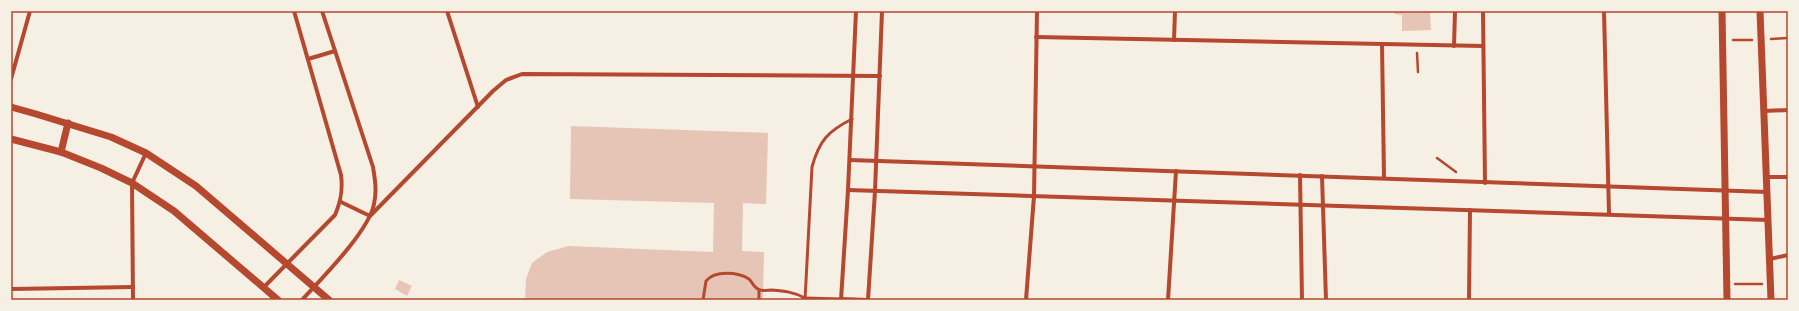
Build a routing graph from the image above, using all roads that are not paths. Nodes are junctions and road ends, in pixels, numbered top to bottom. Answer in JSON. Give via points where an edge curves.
{"nodes":[{"id":1,"x":30,"y":11,"type":"edge"},
{"id":2,"x":294,"y":11,"type":"edge"},
{"id":3,"x":322,"y":11,"type":"edge"},
{"id":4,"x":446,"y":11,"type":"edge"},
{"id":5,"x":856,"y":11,"type":"edge"},
{"id":6,"x":882,"y":11,"type":"edge"},
{"id":7,"x":1037,"y":11,"type":"edge"},
{"id":8,"x":1175,"y":11,"type":"edge"},
{"id":9,"x":1455,"y":11,"type":"edge"},
{"id":10,"x":1483,"y":11,"type":"edge"},
{"id":11,"x":1604,"y":11,"type":"edge"},
{"id":12,"x":1722,"y":11,"type":"edge"},
{"id":13,"x":1760,"y":11,"type":"edge"},
{"id":14,"x":1036,"y":36,"type":"junction"},
{"id":15,"x":1174,"y":40,"type":"junction"},
{"id":16,"x":1382,"y":44,"type":"junction"},
{"id":17,"x":1454,"y":46,"type":"junction"},
{"id":18,"x":1483,"y":46,"type":"junction"},
{"id":19,"x":335,"y":51,"type":"junction"},
{"id":20,"x":308,"y":60,"type":"junction"},
{"id":21,"x":854,"y":76,"type":"junction"},
{"id":22,"x":880,"y":76,"type":"junction"},
{"id":23,"x":11,"y":79,"type":"edge"},
{"id":24,"x":11,"y":107,"type":"edge"},
{"id":25,"x":478,"y":107,"type":"junction"},
{"id":26,"x":1788,"y":110,"type":"edge"},
{"id":27,"x":1764,"y":111,"type":"junction"},
{"id":28,"x":852,"y":119,"type":"junction"},
{"id":29,"x":68,"y":123,"type":"junction"},
{"id":30,"x":11,"y":139,"type":"edge"},
{"id":31,"x":61,"y":152,"type":"junction"},
{"id":32,"x":146,"y":153,"type":"junction"},
{"id":33,"x":850,"y":160,"type":"junction"},
{"id":34,"x":876,"y":161,"type":"junction"},
{"id":35,"x":1034,"y":166,"type":"junction"},
{"id":36,"x":1176,"y":171,"type":"junction"},
{"id":37,"x":1300,"y":175,"type":"junction"},
{"id":38,"x":1322,"y":176,"type":"junction"},
{"id":39,"x":1766,"y":177,"type":"junction"},
{"id":40,"x":1788,"y":177,"type":"edge"},
{"id":41,"x":1384,"y":178,"type":"junction"},
{"id":42,"x":132,"y":183,"type":"junction"},
{"id":43,"x":1485,"y":183,"type":"junction"},
{"id":44,"x":1608,"y":186,"type":"junction"},
{"id":45,"x":848,"y":190,"type":"junction"},
{"id":46,"x":875,"y":191,"type":"junction"},
{"id":47,"x":1725,"y":191,"type":"junction"},
{"id":48,"x":1767,"y":192,"type":"junction"},
{"id":49,"x":1034,"y":196,"type":"junction"},
{"id":50,"x":1174,"y":200,"type":"junction"},
{"id":51,"x":341,"y":202,"type":"junction"},
{"id":52,"x":1300,"y":204,"type":"junction"},
{"id":53,"x":1323,"y":205,"type":"junction"},
{"id":54,"x":1470,"y":210,"type":"junction"},
{"id":55,"x":1609,"y":214,"type":"junction"},
{"id":56,"x":370,"y":216,"type":"junction"},
{"id":57,"x":1725,"y":219,"type":"junction"},
{"id":58,"x":1768,"y":220,"type":"junction"},
{"id":59,"x":1788,"y":255,"type":"edge"},
{"id":60,"x":1770,"y":258,"type":"junction"},
{"id":61,"x":288,"y":264,"type":"junction"},
{"id":62,"x":314,"y":286,"type":"junction"},
{"id":63,"x":133,"y":287,"type":"junction"},
{"id":64,"x":264,"y":287,"type":"junction"},
{"id":65,"x":11,"y":289,"type":"edge"},
{"id":66,"x":759,"y":290,"type":"junction"},
{"id":67,"x":804,"y":299,"type":"edge"},
{"id":68,"x":841,"y":299,"type":"edge"},
{"id":69,"x":133,"y":300,"type":"edge"},
{"id":70,"x":278,"y":300,"type":"edge"},
{"id":71,"x":302,"y":300,"type":"edge"},
{"id":72,"x":329,"y":300,"type":"edge"},
{"id":73,"x":703,"y":300,"type":"edge"},
{"id":74,"x":759,"y":300,"type":"edge"},
{"id":75,"x":868,"y":300,"type":"edge"},
{"id":76,"x":1026,"y":300,"type":"edge"},
{"id":77,"x":1168,"y":300,"type":"edge"},
{"id":78,"x":1302,"y":300,"type":"edge"},
{"id":79,"x":1326,"y":300,"type":"edge"},
{"id":80,"x":1469,"y":300,"type":"edge"},
{"id":81,"x":1727,"y":300,"type":"edge"},
{"id":82,"x":1772,"y":300,"type":"edge"}],
"edges":[{"from":1,"to":23,"type":"street"},
{"from":2,"to":20,"type":"street"},
{"from":3,"to":19,"type":"street"},
{"from":4,"to":25,"type":"street"},
{"from":5,"to":21,"type":"street"},
{"from":6,"to":22,"type":"street"},
{"from":7,"to":14,"type":"street"},
{"from":8,"to":15,"type":"street"},
{"from":9,"to":17,"type":"street"},
{"from":10,"to":18,"type":"street"},
{"from":11,"to":44,"type":"street"},
{"from":12,"to":47,"type":"street"},
{"from":13,"to":27,"type":"street"},
{"from":14,"to":15,"type":"street"},
{"from":14,"to":35,"type":"street"},
{"from":15,"to":16,"type":"street"},
{"from":16,"to":17,"type":"street"},
{"from":16,"to":41,"type":"street"},
{"from":17,"to":18,"type":"street"},
{"from":18,"to":43,"type":"street"},
{"from":19,"to":20,"type":"street"},
{"from":19,"to":56,"type":"street","via":[[373,167],[376,186]]},
{"from":20,"to":51,"type":"street","via":[[341,175]]},
{"from":21,"to":22,"type":"street"},
{"from":21,"to":25,"type":"street","via":[[522,74],[506,80]]},
{"from":21,"to":28,"type":"street"},
{"from":22,"to":34,"type":"street"},
{"from":24,"to":29,"type":"street"},
{"from":25,"to":56,"type":"street"},
{"from":26,"to":27,"type":"street"},
{"from":27,"to":39,"type":"street"},
{"from":28,"to":33,"type":"street"},
{"from":28,"to":67,"type":"lane","via":[[837,126],[825,137],[812,167]]},
{"from":29,"to":31,"type":"street"},
{"from":29,"to":32,"type":"street","via":[[111,137]]},
{"from":30,"to":31,"type":"street"},
{"from":31,"to":42,"type":"street"},
{"from":32,"to":42,"type":"street"},
{"from":32,"to":61,"type":"street","via":[[196,186]]},
{"from":33,"to":34,"type":"street"},
{"from":33,"to":45,"type":"street"},
{"from":34,"to":35,"type":"street"},
{"from":34,"to":46,"type":"street"},
{"from":35,"to":36,"type":"street"},
{"from":35,"to":49,"type":"street"},
{"from":36,"to":37,"type":"street"},
{"from":36,"to":50,"type":"street"},
{"from":37,"to":38,"type":"street"},
{"from":37,"to":52,"type":"street"},
{"from":38,"to":41,"type":"street"},
{"from":38,"to":53,"type":"street"},
{"from":39,"to":40,"type":"street"},
{"from":39,"to":48,"type":"street"},
{"from":41,"to":43,"type":"street"},
{"from":42,"to":63,"type":"street"},
{"from":42,"to":64,"type":"street","via":[[174,211]]},
{"from":43,"to":44,"type":"street"},
{"from":44,"to":47,"type":"street"},
{"from":44,"to":55,"type":"street"},
{"from":45,"to":46,"type":"street"},
{"from":45,"to":68,"type":"street"},
{"from":46,"to":49,"type":"street"},
{"from":46,"to":75,"type":"street"},
{"from":47,"to":48,"type":"street"},
{"from":47,"to":57,"type":"street"},
{"from":48,"to":58,"type":"street"},
{"from":49,"to":50,"type":"street"},
{"from":49,"to":76,"type":"street"},
{"from":50,"to":52,"type":"street"},
{"from":50,"to":77,"type":"street"},
{"from":51,"to":56,"type":"street"},
{"from":51,"to":61,"type":"street","via":[[326,225]]},
{"from":52,"to":53,"type":"street"},
{"from":52,"to":78,"type":"street"},
{"from":53,"to":54,"type":"street"},
{"from":53,"to":79,"type":"street"},
{"from":54,"to":55,"type":"street"},
{"from":54,"to":80,"type":"street"},
{"from":55,"to":57,"type":"street"},
{"from":56,"to":62,"type":"street","via":[[356,238]]},
{"from":57,"to":58,"type":"street"},
{"from":57,"to":81,"type":"street"},
{"from":58,"to":60,"type":"street"},
{"from":59,"to":60,"type":"street"},
{"from":60,"to":82,"type":"street"},
{"from":61,"to":62,"type":"street"},
{"from":61,"to":64,"type":"street"},
{"from":62,"to":71,"type":"street"},
{"from":62,"to":72,"type":"street"},
{"from":63,"to":65,"type":"street"},
{"from":63,"to":69,"type":"street"},
{"from":64,"to":70,"type":"street"},
{"from":66,"to":67,"type":"lane","via":[[784,291]]},
{"from":66,"to":73,"type":"lane","via":[[752,282],[741,276],[715,274],[704,284]]},
{"from":66,"to":74,"type":"lane"},
{"from":67,"to":68,"type":"lane"},
{"from":68,"to":75,"type":"street"}]}
